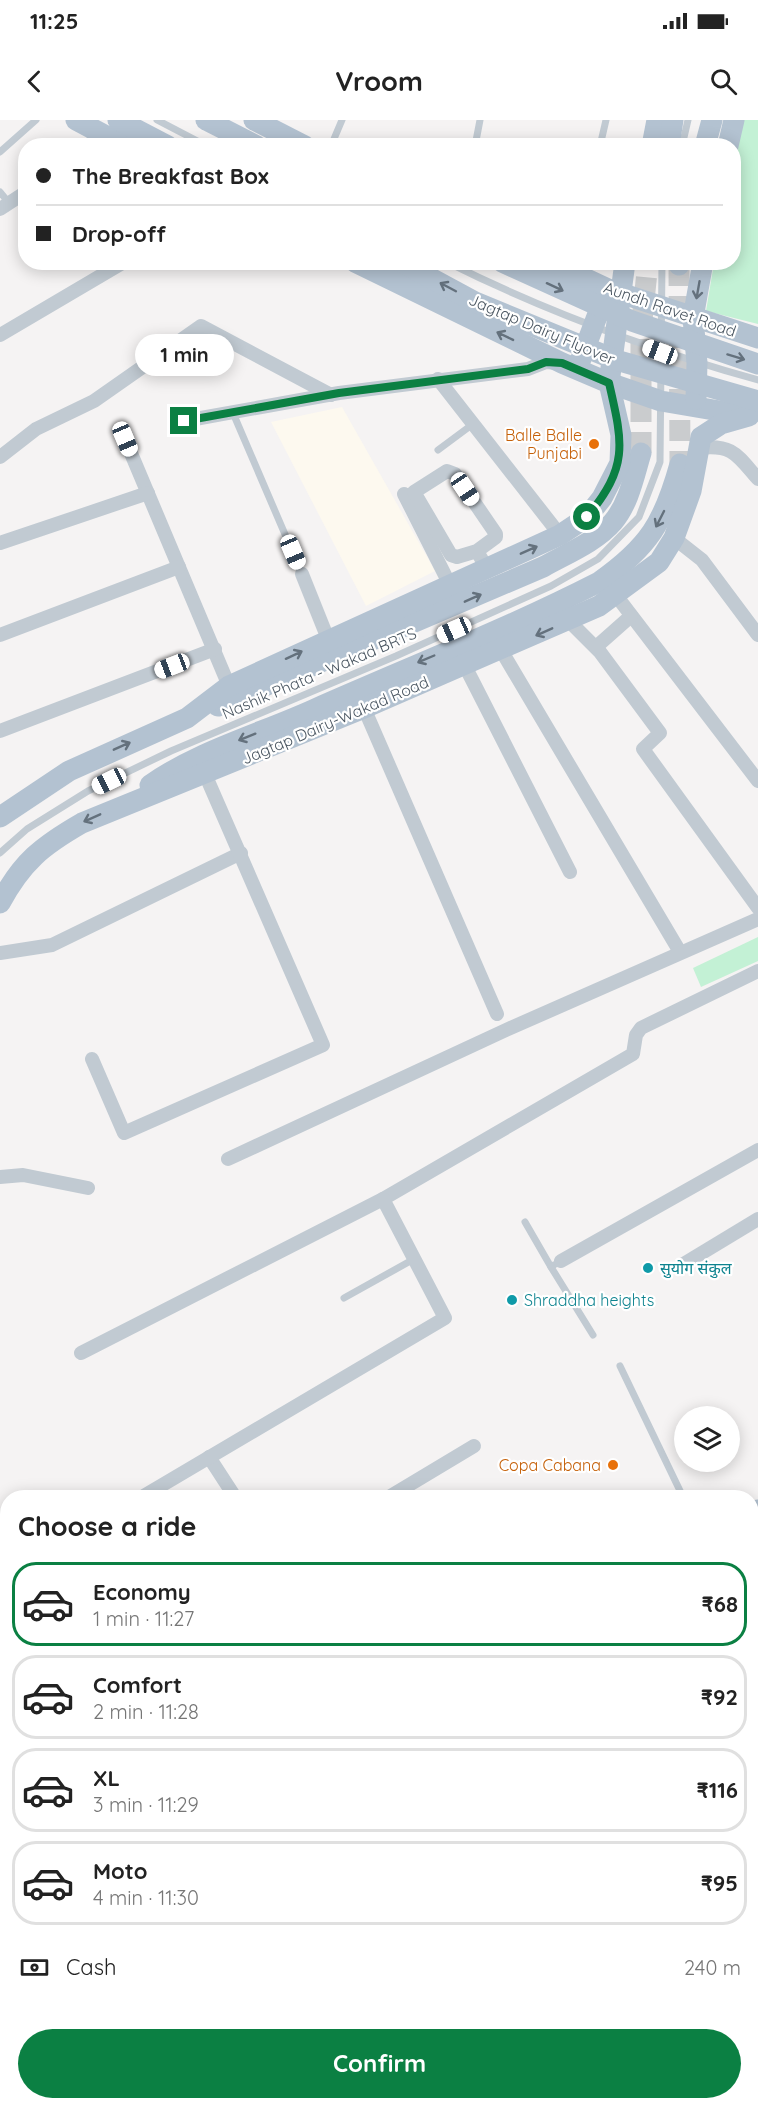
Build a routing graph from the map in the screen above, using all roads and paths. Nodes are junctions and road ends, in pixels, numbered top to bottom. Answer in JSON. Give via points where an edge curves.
{"nodes":[{"id":1,"x":36,"y":120,"type":"edge"},
{"id":2,"x":76,"y":120,"type":"edge"},
{"id":3,"x":158,"y":120,"type":"edge"},
{"id":4,"x":206,"y":120,"type":"edge"},
{"id":5,"x":254,"y":120,"type":"edge"},
{"id":6,"x":342,"y":120,"type":"edge"},
{"id":7,"x":480,"y":120,"type":"edge"},
{"id":8,"x":606,"y":120,"type":"edge"},
{"id":9,"x":657,"y":120,"type":"edge"},
{"id":10,"x":674,"y":120,"type":"edge"},
{"id":11,"x":688,"y":120,"type":"edge"},
{"id":12,"x":712,"y":120,"type":"edge"},
{"id":13,"x":734,"y":120,"type":"edge"},
{"id":14,"x":103,"y":133,"type":"edge"},
{"id":15,"x":128,"y":138,"type":"edge"},
{"id":16,"x":192,"y":138,"type":"edge"},
{"id":17,"x":241,"y":138,"type":"edge"},
{"id":18,"x":289,"y":138,"type":"edge"},
{"id":19,"x":334,"y":138,"type":"edge"},
{"id":20,"x":477,"y":138,"type":"edge"},
{"id":21,"x":602,"y":138,"type":"edge"},
{"id":22,"x":654,"y":138,"type":"edge"},
{"id":23,"x":671,"y":138,"type":"edge"},
{"id":24,"x":684,"y":138,"type":"edge"},
{"id":25,"x":707,"y":138,"type":"edge"},
{"id":26,"x":730,"y":138,"type":"edge"},
{"id":27,"x":0,"y":152,"type":"edge"},
{"id":28,"x":18,"y":195,"type":"edge"},
{"id":29,"x":3,"y":201,"type":"edge"},
{"id":30,"x":110,"y":270,"type":"edge"},
{"id":31,"x":371,"y":270,"type":"edge"},
{"id":32,"x":416,"y":270,"type":"edge"},
{"id":33,"x":465,"y":270,"type":"edge"},
{"id":34,"x":520,"y":270,"type":"edge"},
{"id":35,"x":568,"y":270,"type":"edge"},
{"id":36,"x":622,"y":270,"type":"edge"},
{"id":37,"x":672,"y":270,"type":"edge"},
{"id":38,"x":702,"y":270,"type":"edge"},
{"id":39,"x":614,"y":291,"type":"junction"},
{"id":40,"x":662,"y":308,"type":"junction"},
{"id":41,"x":693,"y":318,"type":"junction"},
{"id":42,"x":593,"y":326,"type":"junction"},
{"id":43,"x":616,"y":334,"type":"junction"},
{"id":44,"x":0,"y":335,"type":"edge"},
{"id":45,"x":758,"y":338,"type":"edge"},
{"id":46,"x":660,"y":352,"type":"junction"},
{"id":47,"x":697,"y":363,"type":"junction"},
{"id":48,"x":758,"y":364,"type":"edge"},
{"id":49,"x":569,"y":367,"type":"junction"},
{"id":50,"x":438,"y":379,"type":"junction"},
{"id":51,"x":758,"y":380,"type":"edge"},
{"id":52,"x":609,"y":383,"type":"junction"},
{"id":53,"x":331,"y":395,"type":"junction"},
{"id":54,"x":662,"y":401,"type":"junction"},
{"id":55,"x":696,"y":408,"type":"junction"},
{"id":56,"x":233,"y":412,"type":"junction"},
{"id":57,"x":755,"y":412,"type":"edge"},
{"id":58,"x":184,"y":421,"type":"dead end"},
{"id":59,"x":473,"y":424,"type":"junction"},
{"id":60,"x":125,"y":439,"type":"dead end"},
{"id":61,"x":700,"y":442,"type":"junction"},
{"id":62,"x":438,"y":450,"type":"dead end"},
{"id":63,"x":641,"y":453,"type":"tunnel mouth"},
{"id":64,"x":0,"y":457,"type":"edge"},
{"id":65,"x":680,"y":464,"type":"tunnel mouth"},
{"id":66,"x":758,"y":479,"type":"edge"},
{"id":67,"x":148,"y":493,"type":"junction"},
{"id":68,"x":404,"y":494,"type":"dead end"},
{"id":69,"x":560,"y":535,"type":"junction"},
{"id":70,"x":674,"y":538,"type":"junction"},
{"id":71,"x":0,"y":543,"type":"edge"},
{"id":72,"x":482,"y":560,"type":"junction"},
{"id":73,"x":179,"y":567,"type":"junction"},
{"id":74,"x":302,"y":574,"type":"joint"},
{"id":75,"x":450,"y":585,"type":"junction"},
{"id":76,"x":615,"y":594,"type":"junction"},
{"id":77,"x":631,"y":616,"type":"junction"},
{"id":78,"x":569,"y":621,"type":"junction"},
{"id":79,"x":0,"y":635,"type":"edge"},
{"id":80,"x":758,"y":636,"type":"edge"},
{"id":81,"x":328,"y":639,"type":"junction"},
{"id":82,"x":596,"y":647,"type":"junction"},
{"id":83,"x":215,"y":649,"type":"junction"},
{"id":84,"x":501,"y":650,"type":"junction"},
{"id":85,"x":465,"y":666,"type":"junction"},
{"id":86,"x":229,"y":686,"type":"junction"},
{"id":87,"x":364,"y":708,"type":"junction"},
{"id":88,"x":187,"y":718,"type":"junction"},
{"id":89,"x":0,"y":731,"type":"edge"},
{"id":90,"x":205,"y":774,"type":"junction"},
{"id":91,"x":758,"y":781,"type":"edge"},
{"id":92,"x":120,"y":806,"type":"junction"},
{"id":93,"x":0,"y":817,"type":"edge"},
{"id":94,"x":241,"y":853,"type":"junction"},
{"id":95,"x":0,"y":854,"type":"edge"},
{"id":96,"x":570,"y":872,"type":"dead end"},
{"id":97,"x":0,"y":903,"type":"edge"},
{"id":98,"x":758,"y":908,"type":"edge"},
{"id":99,"x":758,"y":919,"type":"edge"},
{"id":100,"x":680,"y":952,"type":"junction"},
{"id":101,"x":0,"y":953,"type":"edge"},
{"id":102,"x":758,"y":971,"type":"edge"},
{"id":103,"x":497,"y":1014,"type":"dead end"},
{"id":104,"x":92,"y":1059,"type":"dead end"},
{"id":105,"x":758,"y":1150,"type":"edge"},
{"id":106,"x":228,"y":1159,"type":"dead end"},
{"id":107,"x":0,"y":1177,"type":"edge"},
{"id":108,"x":88,"y":1188,"type":"dead end"},
{"id":109,"x":383,"y":1199,"type":"junction"},
{"id":110,"x":758,"y":1219,"type":"edge"},
{"id":111,"x":525,"y":1222,"type":"dead end"},
{"id":112,"x":414,"y":1259,"type":"junction"},
{"id":113,"x":556,"y":1264,"type":"junction"},
{"id":114,"x":682,"y":1265,"type":"dead end"},
{"id":115,"x":344,"y":1298,"type":"dead end"},
{"id":116,"x":593,"y":1335,"type":"dead end"},
{"id":117,"x":81,"y":1353,"type":"dead end"},
{"id":118,"x":620,"y":1366,"type":"dead end"},
{"id":119,"x":474,"y":1446,"type":"dead end"},
{"id":120,"x":209,"y":1457,"type":"junction"},
{"id":121,"x":154,"y":1490,"type":"edge"},
{"id":122,"x":230,"y":1490,"type":"edge"},
{"id":123,"x":401,"y":1490,"type":"edge"},
{"id":124,"x":680,"y":1490,"type":"edge"}],
"edges":[{"from":1,"to":27,"type":"lane"},
{"from":2,"to":14,"type":"main road"},
{"from":3,"to":16,"type":"lane"},
{"from":4,"to":17,"type":"main road"},
{"from":5,"to":18,"type":"main road"},
{"from":6,"to":19,"type":"lane"},
{"from":7,"to":20,"type":"lane"},
{"from":8,"to":21,"type":"lane"},
{"from":9,"to":22,"type":"main road"},
{"from":10,"to":23,"type":"main road"},
{"from":11,"to":24,"type":"lane"},
{"from":12,"to":25,"type":"main road"},
{"from":13,"to":26,"type":"main road"},
{"from":14,"to":15,"type":"main road"},
{"from":28,"to":29,"type":"street"},
{"from":30,"to":44,"type":"street"},
{"from":49,"to":31,"type":"main road","one_way":true},
{"from":57,"to":32,"type":"main road","name":"Jagtap Dairy Flyover","one_way":true,"bridge":true,"via":[[475,302]]},
{"from":33,"to":42,"type":"lane"},
{"from":34,"to":48,"type":"main road","one_way":true,"bridge":true,"via":[[632,321]]},
{"from":35,"to":39,"type":"main road","name":"Aundh Ravet Road"},
{"from":36,"to":39,"type":"main road"},
{"from":37,"to":40,"type":"lane","name":"Nashik Phata - Wakad BRTS"},
{"from":38,"to":41,"type":"main road","one_way":true},
{"from":39,"to":40,"type":"main road","name":"Aundh Ravet Road"},
{"from":39,"to":42,"type":"main road"},
{"from":39,"to":43,"type":"main road"},
{"from":40,"to":41,"type":"main road","name":"Aundh Ravet Road"},
{"from":40,"to":46,"type":"lane","name":"Nashik Phata - Wakad BRTS"},
{"from":41,"to":45,"type":"main road","name":"Aundh Ravet Road"},
{"from":41,"to":47,"type":"main road"},
{"from":42,"to":43,"type":"lane"},
{"from":42,"to":49,"type":"main road"},
{"from":43,"to":46,"type":"lane"},
{"from":43,"to":52,"type":"main road"},
{"from":46,"to":47,"type":"lane"},
{"from":46,"to":54,"type":"lane","name":"Nashik Phata - Wakad BRTS"},
{"from":47,"to":51,"type":"lane"},
{"from":47,"to":55,"type":"main road"},
{"from":49,"to":50,"type":"street","via":[[546,362],[528,369]]},
{"from":49,"to":52,"type":"main road"},
{"from":50,"to":53,"type":"street"},
{"from":50,"to":59,"type":"street"},
{"from":52,"to":54,"type":"main road"},
{"from":52,"to":69,"type":"main road","via":[[621,435],[620,463],[592,511]]},
{"from":53,"to":56,"type":"street"},
{"from":53,"to":64,"type":"street","via":[[201,326],[94,401],[36,429]]},
{"from":54,"to":55,"type":"main road"},
{"from":54,"to":95,"type":"lane","name":"Nashik Phata - Wakad BRTS","via":[[660,462],[639,517],[597,559],[550,586],[171,751],[88,792],[27,829]]},
{"from":55,"to":57,"type":"main road"},
{"from":55,"to":61,"type":"main road"},
{"from":56,"to":58,"type":"street"},
{"from":56,"to":74,"type":"lane"},
{"from":57,"to":61,"type":"main road","via":[[721,424]]},
{"from":59,"to":62,"type":"lane"},
{"from":59,"to":69,"type":"street"},
{"from":60,"to":67,"type":"street"},
{"from":61,"to":66,"type":"street","via":[[735,453]]},
{"from":61,"to":70,"type":"main road","name":"Jagtap Dairy-Wakad Road","via":[[691,491]]},
{"from":88,"to":63,"type":"main road","one_way":true,"via":[[522,577],[589,542],[613,522],[626,500]]},
{"from":65,"to":92,"type":"main road","one_way":true,"via":[[669,502],[652,534],[626,563],[599,582],[214,750],[165,774]]},
{"from":67,"to":71,"type":"street"},
{"from":67,"to":73,"type":"street"},
{"from":68,"to":75,"type":"street"},
{"from":72,"to":69,"type":"main road","one_way":true},
{"from":70,"to":76,"type":"main road","name":"Jagtap Dairy-Wakad Road","via":[[659,562]]},
{"from":70,"to":80,"type":"street","via":[[702,560]]},
{"from":72,"to":72,"type":"street","via":[[496,534],[451,471],[414,492],[451,555]]},
{"from":72,"to":75,"type":"main road"},
{"from":73,"to":79,"type":"street"},
{"from":73,"to":83,"type":"street"},
{"from":74,"to":81,"type":"street"},
{"from":75,"to":81,"type":"main road"},
{"from":76,"to":77,"type":"street"},
{"from":76,"to":78,"type":"main road","name":"Jagtap Dairy-Wakad Road"},
{"from":77,"to":82,"type":"street"},
{"from":77,"to":91,"type":"street"},
{"from":78,"to":82,"type":"street"},
{"from":78,"to":84,"type":"main road","name":"Jagtap Dairy-Wakad Road","one_way":true},
{"from":86,"to":81,"type":"main road","one_way":true},
{"from":82,"to":98,"type":"street","via":[[660,733],[643,749]]},
{"from":83,"to":86,"type":"street"},
{"from":83,"to":89,"type":"street"},
{"from":84,"to":85,"type":"main road","name":"Jagtap Dairy-Wakad Road"},
{"from":84,"to":100,"type":"street"},
{"from":85,"to":87,"type":"main road","name":"Jagtap Dairy-Wakad Road"},
{"from":85,"to":96,"type":"street"},
{"from":86,"to":88,"type":"main road"},
{"from":87,"to":90,"type":"main road","name":"Jagtap Dairy-Wakad Road"},
{"from":87,"to":103,"type":"street"},
{"from":93,"to":88,"type":"main road","one_way":true,"via":[[69,771]]},
{"from":90,"to":92,"type":"main road","name":"Jagtap Dairy-Wakad Road"},
{"from":90,"to":94,"type":"street"},
{"from":92,"to":97,"type":"main road","name":"Jagtap Dairy-Wakad Road","one_way":true,"via":[[53,839],[22,866]]},
{"from":94,"to":101,"type":"street","via":[[52,945]]},
{"from":94,"to":104,"type":"street","via":[[323,1045],[124,1134]]},
{"from":99,"to":100,"type":"street"},
{"from":100,"to":106,"type":"street"},
{"from":102,"to":109,"type":"street","via":[[641,1028],[633,1054]]},
{"from":105,"to":113,"type":"street"},
{"from":107,"to":108,"type":"street","via":[[23,1175]]},
{"from":109,"to":112,"type":"street"},
{"from":109,"to":117,"type":"street"},
{"from":110,"to":114,"type":"street"},
{"from":111,"to":113,"type":"lane"},
{"from":112,"to":115,"type":"lane"},
{"from":112,"to":120,"type":"street","via":[[444,1318]]},
{"from":113,"to":116,"type":"lane"},
{"from":118,"to":124,"type":"lane"},
{"from":119,"to":123,"type":"street"},
{"from":120,"to":121,"type":"street"},
{"from":120,"to":122,"type":"street"}]}
